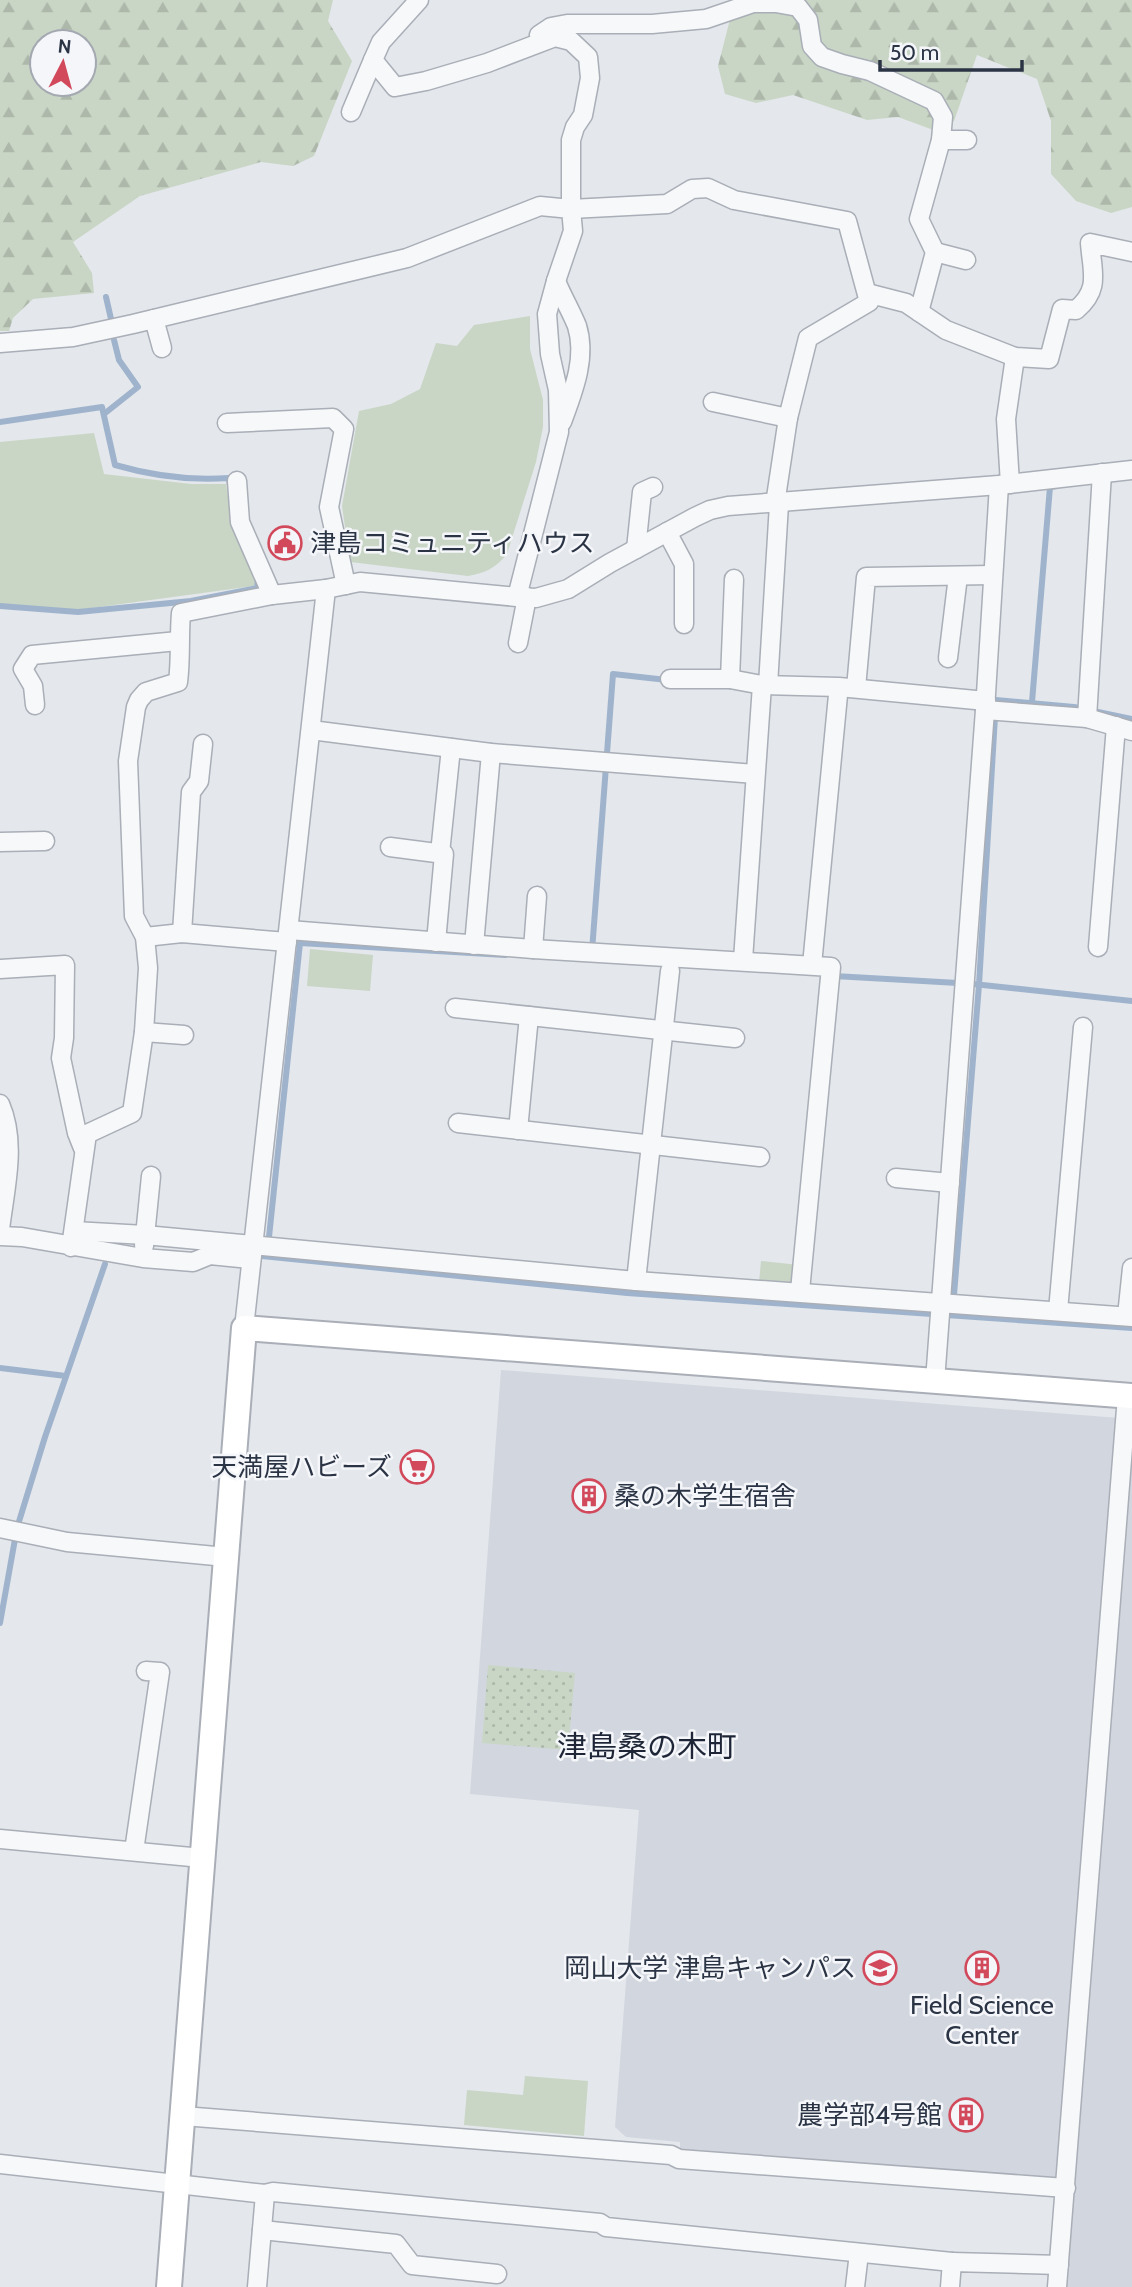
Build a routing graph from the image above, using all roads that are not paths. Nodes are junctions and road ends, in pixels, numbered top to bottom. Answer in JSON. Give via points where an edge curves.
{"nodes":[{"id":1,"x":419,"y":0,"type":"edge"},
{"id":2,"x":504,"y":56,"type":"junction"},
{"id":3,"x":373,"y":60,"type":"junction"},
{"id":4,"x":351,"y":111,"type":"dead end"},
{"id":5,"x":941,"y":140,"type":"junction"},
{"id":6,"x":967,"y":140,"type":"dead end"},
{"id":7,"x":571,"y":209,"type":"junction"},
{"id":8,"x":935,"y":252,"type":"junction"},
{"id":9,"x":1132,"y":252,"type":"edge"},
{"id":10,"x":966,"y":260,"type":"dead end"},
{"id":11,"x":556,"y":281,"type":"junction"},
{"id":12,"x":866,"y":293,"type":"junction"},
{"id":13,"x":919,"y":312,"type":"junction"},
{"id":14,"x":153,"y":319,"type":"junction"},
{"id":15,"x":0,"y":343,"type":"edge"},
{"id":16,"x":162,"y":348,"type":"dead end"},
{"id":17,"x":1016,"y":357,"type":"junction"},
{"id":18,"x":713,"y":402,"type":"dead end"},
{"id":19,"x":788,"y":418,"type":"junction"},
{"id":20,"x":227,"y":424,"type":"dead end"},
{"id":21,"x":559,"y":432,"type":"junction"},
{"id":22,"x":1132,"y":470,"type":"edge"},
{"id":23,"x":1102,"y":477,"type":"junction"},
{"id":24,"x":237,"y":481,"type":"dead end"},
{"id":25,"x":1005,"y":485,"type":"junction"},
{"id":26,"x":653,"y":487,"type":"dead end"},
{"id":27,"x":777,"y":504,"type":"junction"},
{"id":28,"x":667,"y":532,"type":"junction"},
{"id":29,"x":636,"y":549,"type":"junction"},
{"id":30,"x":992,"y":575,"type":"junction"},
{"id":31,"x":958,"y":576,"type":"junction"},
{"id":32,"x":734,"y":579,"type":"dead end"},
{"id":33,"x":346,"y":585,"type":"junction"},
{"id":34,"x":326,"y":589,"type":"junction"},
{"id":35,"x":272,"y":595,"type":"junction"},
{"id":36,"x":522,"y":597,"type":"junction"},
{"id":37,"x":684,"y":624,"type":"dead end"},
{"id":38,"x":178,"y":641,"type":"junction"},
{"id":39,"x":518,"y":643,"type":"dead end"},
{"id":40,"x":948,"y":658,"type":"dead end"},
{"id":41,"x":670,"y":679,"type":"dead end"},
{"id":42,"x":730,"y":679,"type":"junction"},
{"id":43,"x":763,"y":688,"type":"junction"},
{"id":44,"x":856,"y":688,"type":"junction"},
{"id":45,"x":838,"y":695,"type":"dead end"},
{"id":46,"x":34,"y":705,"type":"dead end"},
{"id":47,"x":990,"y":708,"type":"junction"},
{"id":48,"x":1087,"y":712,"type":"junction"},
{"id":49,"x":1124,"y":728,"type":"edge"},
{"id":50,"x":311,"y":730,"type":"junction"},
{"id":51,"x":203,"y":744,"type":"dead end"},
{"id":52,"x":451,"y":748,"type":"junction"},
{"id":53,"x":491,"y":753,"type":"junction"},
{"id":54,"x":755,"y":774,"type":"junction"},
{"id":55,"x":45,"y":841,"type":"dead end"},
{"id":56,"x":0,"y":842,"type":"edge"},
{"id":57,"x":390,"y":847,"type":"dead end"},
{"id":58,"x":440,"y":853,"type":"junction"},
{"id":59,"x":537,"y":896,"type":"dead end"},
{"id":60,"x":182,"y":933,"type":"junction"},
{"id":61,"x":288,"y":936,"type":"junction"},
{"id":62,"x":145,"y":937,"type":"junction"},
{"id":63,"x":436,"y":942,"type":"junction"},
{"id":64,"x":474,"y":945,"type":"junction"},
{"id":65,"x":1097,"y":947,"type":"dead end"},
{"id":66,"x":533,"y":949,"type":"junction"},
{"id":67,"x":743,"y":960,"type":"junction"},
{"id":68,"x":812,"y":965,"type":"junction"},
{"id":69,"x":0,"y":969,"type":"edge"},
{"id":70,"x":670,"y":971,"type":"dead end"},
{"id":71,"x":455,"y":1008,"type":"dead end"},
{"id":72,"x":529,"y":1016,"type":"junction"},
{"id":73,"x":1083,"y":1027,"type":"dead end"},
{"id":74,"x":663,"y":1030,"type":"junction"},
{"id":75,"x":144,"y":1032,"type":"junction"},
{"id":76,"x":184,"y":1035,"type":"dead end"},
{"id":77,"x":735,"y":1038,"type":"dead end"},
{"id":78,"x":0,"y":1104,"type":"edge"},
{"id":79,"x":458,"y":1123,"type":"dead end"},
{"id":80,"x":518,"y":1130,"type":"junction"},
{"id":81,"x":4,"y":1139,"type":"edge"},
{"id":82,"x":651,"y":1146,"type":"junction"},
{"id":83,"x":83,"y":1149,"type":"junction"},
{"id":84,"x":761,"y":1157,"type":"dead end"},
{"id":85,"x":151,"y":1176,"type":"dead end"},
{"id":86,"x":896,"y":1178,"type":"dead end"},
{"id":87,"x":950,"y":1183,"type":"junction"},
{"id":88,"x":0,"y":1229,"type":"edge"},
{"id":89,"x":145,"y":1235,"type":"junction"},
{"id":90,"x":0,"y":1236,"type":"edge"},
{"id":91,"x":72,"y":1239,"type":"junction"},
{"id":92,"x":260,"y":1249,"type":"junction"},
{"id":93,"x":143,"y":1258,"type":"junction"},
{"id":94,"x":1132,"y":1268,"type":"edge"},
{"id":95,"x":636,"y":1281,"type":"junction"},
{"id":96,"x":800,"y":1291,"type":"junction"},
{"id":97,"x":940,"y":1311,"type":"junction"},
{"id":98,"x":1058,"y":1311,"type":"junction"},
{"id":99,"x":1130,"y":1317,"type":"edge"},
{"id":100,"x":244,"y":1328,"type":"junction"},
{"id":101,"x":935,"y":1381,"type":"junction"},
{"id":102,"x":1129,"y":1396,"type":"edge"},
{"id":103,"x":11,"y":1531,"type":"edge"},
{"id":104,"x":226,"y":1557,"type":"junction"},
{"id":105,"x":146,"y":1671,"type":"dead end"},
{"id":106,"x":0,"y":1839,"type":"edge"},
{"id":107,"x":134,"y":1851,"type":"junction"},
{"id":108,"x":202,"y":1858,"type":"junction"},
{"id":109,"x":183,"y":2116,"type":"junction"},
{"id":110,"x":0,"y":2164,"type":"edge"},
{"id":111,"x":177,"y":2183,"type":"junction"},
{"id":112,"x":1066,"y":2188,"type":"junction"},
{"id":113,"x":265,"y":2194,"type":"junction"},
{"id":114,"x":262,"y":2230,"type":"junction"},
{"id":115,"x":859,"y":2253,"type":"junction"},
{"id":116,"x":952,"y":2262,"type":"junction"},
{"id":117,"x":1059,"y":2265,"type":"junction"},
{"id":118,"x":498,"y":2274,"type":"dead end"},
{"id":119,"x":169,"y":2287,"type":"edge"},
{"id":120,"x":257,"y":2287,"type":"edge"},
{"id":121,"x":855,"y":2287,"type":"edge"},
{"id":122,"x":950,"y":2287,"type":"edge"},
{"id":123,"x":1057,"y":2287,"type":"edge"}],
"edges":[{"from":1,"to":3,"type":"street","via":[[381,42]]},
{"from":2,"to":3,"type":"street","via":[[395,87]]},
{"from":2,"to":5,"type":"street","via":[[551,27],[706,19],[753,4],[798,7],[808,20],[812,46],[822,57],[870,71],[934,101],[943,117]]},
{"from":2,"to":7,"type":"street","via":[[555,37],[571,41],[588,57],[590,78],[583,115],[571,140]]},
{"from":3,"to":4,"type":"street"},
{"from":5,"to":6,"type":"street"},
{"from":5,"to":8,"type":"street","via":[[919,219]]},
{"from":7,"to":11,"type":"street","via":[[573,231]]},
{"from":7,"to":12,"type":"street","via":[[667,204],[692,189],[708,188],[734,200],[847,220]]},
{"from":7,"to":14,"type":"street","via":[[540,206],[407,258]]},
{"from":8,"to":10,"type":"street"},
{"from":8,"to":13,"type":"street"},
{"from":9,"to":17,"type":"street","via":[[1090,243],[1094,288],[1087,301],[1076,310],[1062,309],[1049,359]]},
{"from":11,"to":21,"type":"street","via":[[547,314]]},
{"from":11,"to":21,"type":"street","via":[[577,327],[581,352],[577,383]]},
{"from":12,"to":13,"type":"street","via":[[906,303]]},
{"from":12,"to":19,"type":"street","via":[[869,302],[807,338]]},
{"from":13,"to":17,"type":"street","via":[[946,330]]},
{"from":14,"to":15,"type":"street","via":[[73,337]]},
{"from":14,"to":16,"type":"street"},
{"from":17,"to":25,"type":"street","via":[[1006,419]]},
{"from":18,"to":19,"type":"street"},
{"from":19,"to":27,"type":"street"},
{"from":20,"to":33,"type":"street","via":[[333,418],[344,429],[330,507]]},
{"from":21,"to":36,"type":"street"},
{"from":22,"to":23,"type":"street"},
{"from":23,"to":25,"type":"street"},
{"from":23,"to":48,"type":"street"},
{"from":24,"to":35,"type":"street","via":[[240,522]]},
{"from":25,"to":27,"type":"street"},
{"from":25,"to":30,"type":"street"},
{"from":26,"to":29,"type":"street","via":[[642,492]]},
{"from":27,"to":28,"type":"street","via":[[710,510]]},
{"from":27,"to":43,"type":"street"},
{"from":28,"to":29,"type":"street"},
{"from":28,"to":37,"type":"street","via":[[684,564]]},
{"from":29,"to":36,"type":"street","via":[[568,589]]},
{"from":30,"to":31,"type":"street"},
{"from":30,"to":47,"type":"street"},
{"from":31,"to":40,"type":"street"},
{"from":31,"to":44,"type":"street","via":[[866,577]]},
{"from":32,"to":42,"type":"street"},
{"from":33,"to":34,"type":"street"},
{"from":33,"to":36,"type":"street","via":[[360,582]]},
{"from":34,"to":35,"type":"street"},
{"from":34,"to":50,"type":"street"},
{"from":35,"to":38,"type":"street","via":[[181,613]]},
{"from":36,"to":39,"type":"street"},
{"from":38,"to":46,"type":"street","via":[[32,655],[23,669],[33,686]]},
{"from":38,"to":62,"type":"street","via":[[182,655],[178,682],[146,692],[139,700],[128,761],[134,916]]},
{"from":41,"to":42,"type":"street"},
{"from":42,"to":43,"type":"street"},
{"from":43,"to":44,"type":"street"},
{"from":43,"to":54,"type":"street"},
{"from":44,"to":47,"type":"street"},
{"from":45,"to":68,"type":"street"},
{"from":47,"to":48,"type":"street"},
{"from":47,"to":87,"type":"street"},
{"from":48,"to":49,"type":"street"},
{"from":49,"to":65,"type":"street"},
{"from":50,"to":52,"type":"street"},
{"from":50,"to":61,"type":"street"},
{"from":51,"to":60,"type":"street","via":[[199,781],[191,792]]},
{"from":52,"to":53,"type":"street"},
{"from":52,"to":58,"type":"street"},
{"from":53,"to":54,"type":"street"},
{"from":53,"to":64,"type":"street"},
{"from":54,"to":67,"type":"street"},
{"from":55,"to":56,"type":"street"},
{"from":57,"to":58,"type":"street"},
{"from":58,"to":63,"type":"street","via":[[444,853]]},
{"from":59,"to":66,"type":"street"},
{"from":60,"to":61,"type":"street"},
{"from":60,"to":62,"type":"street"},
{"from":61,"to":63,"type":"street"},
{"from":61,"to":92,"type":"street"},
{"from":62,"to":75,"type":"street"},
{"from":63,"to":64,"type":"street"},
{"from":64,"to":66,"type":"street"},
{"from":66,"to":67,"type":"street"},
{"from":67,"to":68,"type":"street"},
{"from":68,"to":96,"type":"street","via":[[831,967]]},
{"from":69,"to":83,"type":"street","via":[[65,965],[61,1058]]},
{"from":70,"to":74,"type":"street"},
{"from":71,"to":72,"type":"street"},
{"from":72,"to":74,"type":"street"},
{"from":72,"to":80,"type":"street"},
{"from":73,"to":98,"type":"street"},
{"from":74,"to":77,"type":"street"},
{"from":74,"to":82,"type":"street"},
{"from":75,"to":76,"type":"street"},
{"from":75,"to":83,"type":"street","via":[[132,1113],[87,1134]]},
{"from":78,"to":81,"type":"street"},
{"from":79,"to":80,"type":"street"},
{"from":80,"to":82,"type":"street"},
{"from":81,"to":88,"type":"street","via":[[9,1153]]},
{"from":82,"to":84,"type":"street"},
{"from":82,"to":95,"type":"street"},
{"from":83,"to":91,"type":"street"},
{"from":85,"to":89,"type":"street"},
{"from":86,"to":87,"type":"street"},
{"from":87,"to":97,"type":"street"},
{"from":89,"to":91,"type":"street"},
{"from":89,"to":92,"type":"street"},
{"from":89,"to":93,"type":"street"},
{"from":90,"to":91,"type":"street"},
{"from":91,"to":93,"type":"street"},
{"from":92,"to":93,"type":"street","via":[[210,1255],[194,1262]]},
{"from":92,"to":95,"type":"street"},
{"from":92,"to":100,"type":"street"},
{"from":94,"to":99,"type":"street"},
{"from":95,"to":96,"type":"street"},
{"from":96,"to":97,"type":"street"},
{"from":97,"to":98,"type":"street"},
{"from":97,"to":101,"type":"street"},
{"from":98,"to":99,"type":"street"},
{"from":100,"to":101,"type":"street"},
{"from":100,"to":104,"type":"street"},
{"from":101,"to":102,"type":"street"},
{"from":102,"to":112,"type":"street"},
{"from":103,"to":104,"type":"street","via":[[67,1542]]},
{"from":104,"to":108,"type":"street"},
{"from":105,"to":107,"type":"street","via":[[160,1672],[142,1748]]},
{"from":106,"to":107,"type":"street"},
{"from":107,"to":108,"type":"street"},
{"from":108,"to":109,"type":"street"},
{"from":109,"to":111,"type":"street"},
{"from":109,"to":112,"type":"street"},
{"from":110,"to":111,"type":"street"},
{"from":111,"to":113,"type":"street"},
{"from":111,"to":119,"type":"street"},
{"from":112,"to":117,"type":"street"},
{"from":113,"to":114,"type":"street"},
{"from":113,"to":115,"type":"street","via":[[600,2223]]},
{"from":114,"to":118,"type":"street","via":[[396,2244],[412,2265]]},
{"from":114,"to":120,"type":"street"},
{"from":115,"to":116,"type":"street"},
{"from":115,"to":121,"type":"street"},
{"from":116,"to":117,"type":"street"},
{"from":116,"to":122,"type":"street"},
{"from":117,"to":123,"type":"street"}]}
